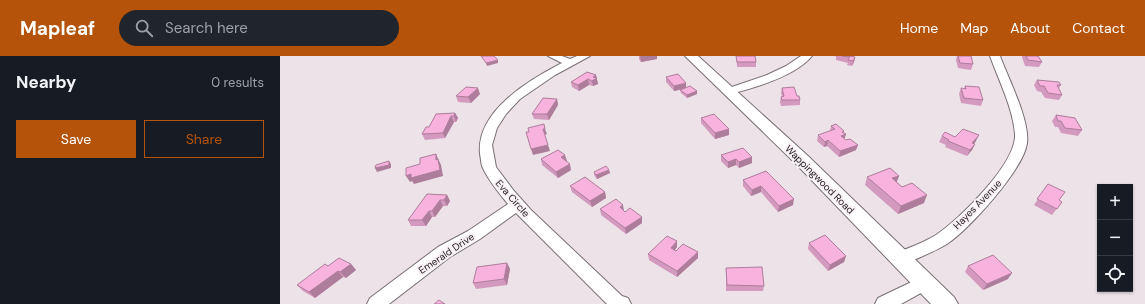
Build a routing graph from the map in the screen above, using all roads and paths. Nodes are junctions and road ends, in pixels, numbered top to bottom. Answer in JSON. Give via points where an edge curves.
{"nodes":[{"id":1,"x":553,"y":56,"type":"edge"},
{"id":2,"x":585,"y":56,"type":"edge"},
{"id":3,"x":691,"y":56,"type":"edge"},
{"id":4,"x":807,"y":56,"type":"edge"},
{"id":5,"x":995,"y":56,"type":"edge"},
{"id":6,"x":570,"y":63,"type":"junction"},
{"id":7,"x":730,"y":91,"type":"junction"},
{"id":8,"x":518,"y":205,"type":"junction"},
{"id":9,"x":900,"y":259,"type":"junction"},
{"id":10,"x":924,"y":283,"type":"junction"},
{"id":11,"x":376,"y":304,"type":"edge"},
{"id":12,"x":622,"y":304,"type":"edge"},
{"id":13,"x":884,"y":304,"type":"edge"},
{"id":14,"x":946,"y":304,"type":"edge"}],
"edges":[{"from":1,"to":6,"type":"street"},
{"from":2,"to":6,"type":"street","name":"Eva Circle"},
{"from":3,"to":7,"type":"main road","name":"Wappingwood Road"},
{"from":4,"to":7,"type":"street","via":[[776,76]]},
{"from":5,"to":9,"type":"street","name":"Hayes Avenue","via":[[1020,126],[1021,143],[1014,161],[972,211],[942,239]]},
{"from":6,"to":8,"type":"street","name":"Eva Circle","via":[[511,101],[494,121],[485,141],[488,164],[501,186]]},
{"from":7,"to":9,"type":"main road","name":"Wappingwood Road"},
{"from":8,"to":11,"type":"street","name":"Emerald Drive","via":[[444,252]]},
{"from":8,"to":12,"type":"street","name":"Eva Circle"},
{"from":9,"to":10,"type":"main road","name":"Wappingwood Road"},
{"from":10,"to":13,"type":"street"},
{"from":10,"to":14,"type":"main road","name":"Wappingwood Road"}]}
